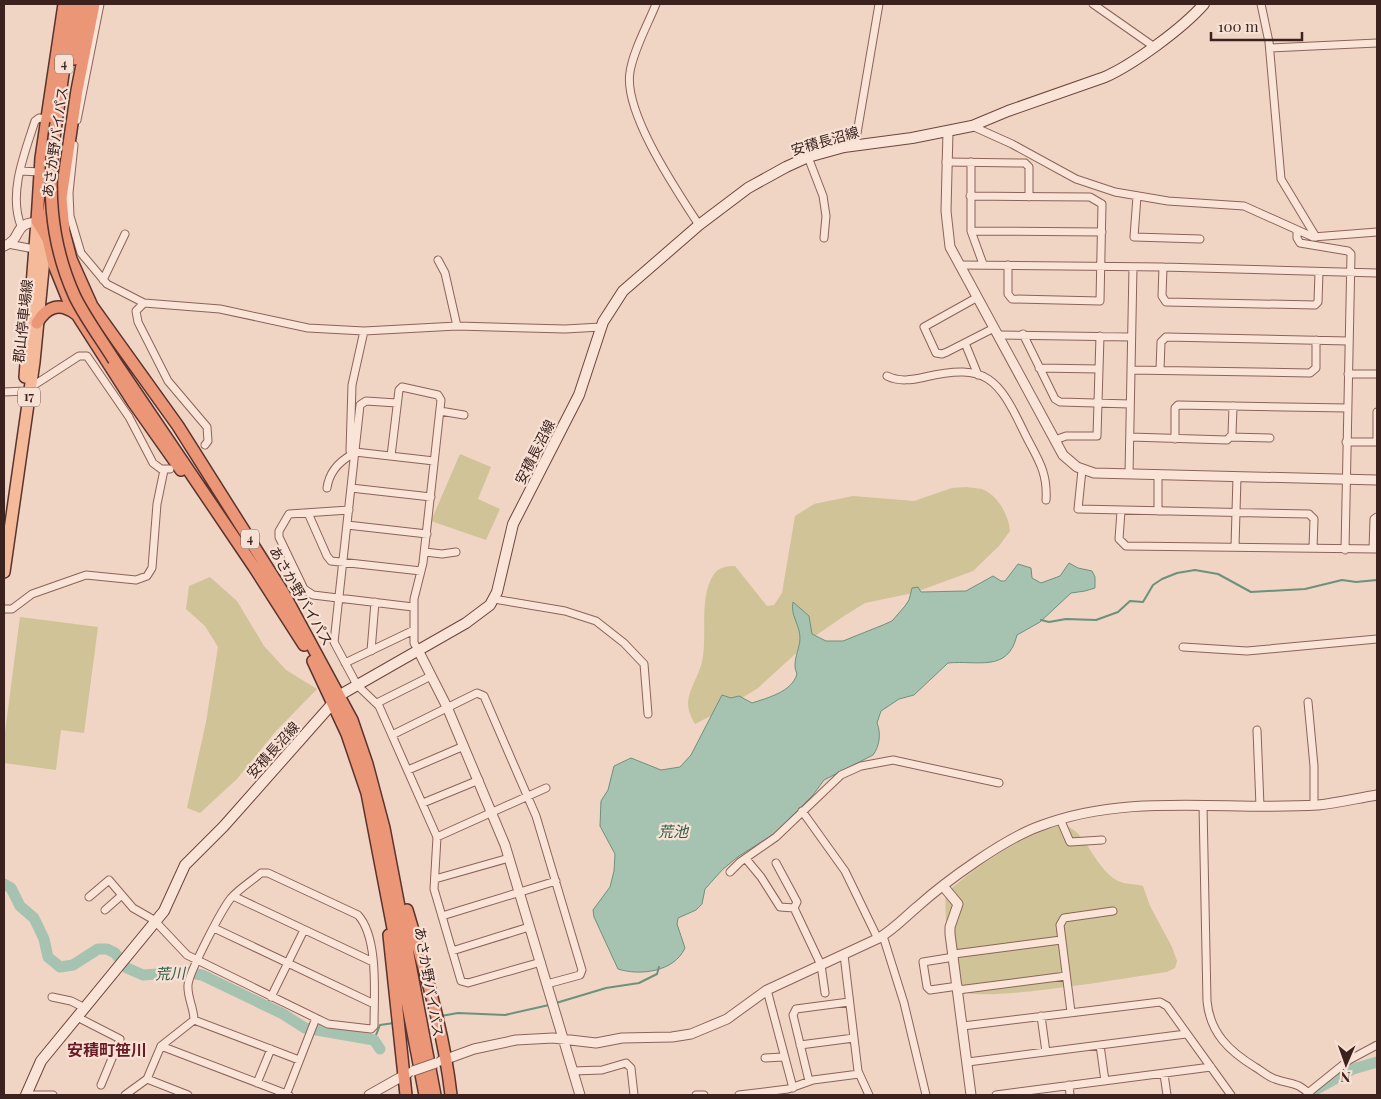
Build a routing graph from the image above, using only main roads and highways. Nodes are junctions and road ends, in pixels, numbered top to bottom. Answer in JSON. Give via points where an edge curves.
{"nodes":[{"id":1,"x":64,"y":4,"type":"edge"},
{"id":2,"x":73,"y":4,"type":"edge"},
{"id":3,"x":84,"y":4,"type":"edge"},
{"id":4,"x":94,"y":4,"type":"edge"},
{"id":5,"x":1204,"y":4,"type":"edge"},
{"id":6,"x":42,"y":222,"type":"junction"},
{"id":7,"x":46,"y":235,"type":"junction"},
{"id":8,"x":77,"y":315,"type":"junction"},
{"id":9,"x":37,"y":323,"type":"junction"},
{"id":10,"x":28,"y":390,"type":"junction"},
{"id":11,"x":226,"y":526,"type":"junction"},
{"id":12,"x":4,"y":528,"type":"edge"},
{"id":13,"x":4,"y":572,"type":"edge"},
{"id":14,"x":336,"y":699,"type":"junction"},
{"id":15,"x":377,"y":841,"type":"junction"},
{"id":16,"x":388,"y":849,"type":"junction"},
{"id":17,"x":26,"y":1095,"type":"edge"},
{"id":18,"x":406,"y":1095,"type":"edge"},
{"id":19,"x":425,"y":1095,"type":"edge"},
{"id":20,"x":435,"y":1095,"type":"edge"},
{"id":21,"x":451,"y":1095,"type":"edge"}],
"edges":[{"from":1,"to":6,"type":"highway","via":[[40,172]]},
{"from":2,"to":11,"type":"highway","name":"あさか野バイパス","number":"4","bridge":true,"via":[[51,161],[51,211],[58,252],[73,291],[114,360]]},
{"from":3,"to":6,"type":"highway"},
{"from":4,"to":14,"type":"highway","name":"あさか野バイパス","number":"4","via":[[67,147],[61,198],[71,259],[92,306],[178,426],[284,594]]},
{"from":5,"to":14,"type":"main road","name":"安積長沼線","via":[[1153,46],[1105,77],[972,126],[855,145],[808,157],[748,188],[698,225],[623,291],[601,327],[579,395],[513,524],[494,599],[476,617]]},
{"from":6,"to":7,"type":"main road","name":"郡山停車場線","number":"17"},
{"from":6,"to":10,"type":"main road","name":"郡山停車場線","number":"17","via":[[34,249]]},
{"from":7,"to":8,"type":"highway","via":[[60,281]]},
{"from":7,"to":9,"type":"main road","name":"郡山停車場線","number":"17"},
{"from":8,"to":9,"type":"highway","via":[[65,307],[53,307],[42,314]]},
{"from":8,"to":11,"type":"highway","via":[[165,449],[214,515]]},
{"from":9,"to":10,"type":"main road","name":"郡山停車場線","number":"17"},
{"from":10,"to":12,"type":"main road","name":"郡山停車場線","number":"17"},
{"from":10,"to":13,"type":"main road","name":"郡山停車場線","number":"17"},
{"from":11,"to":14,"type":"highway","name":"あさか野バイパス","number":"4"},
{"from":14,"to":15,"type":"highway","name":"あさか野バイパス","number":"4","via":[[357,762]]},
{"from":14,"to":16,"type":"highway","name":"あさか野バイパス","number":"4","via":[[352,720],[368,764]]},
{"from":14,"to":17,"type":"main road","name":"安積長沼線","via":[[224,826],[189,860],[180,872],[167,907],[41,1061]]},
{"from":15,"to":18,"type":"highway","via":[[377,869],[408,1074]]},
{"from":15,"to":19,"type":"highway","name":"あさか野バイパス","number":"4"},
{"from":16,"to":20,"type":"highway","name":"あさか野バイパス","number":"4"},
{"from":16,"to":21,"type":"highway","via":[[397,872]]}]}
